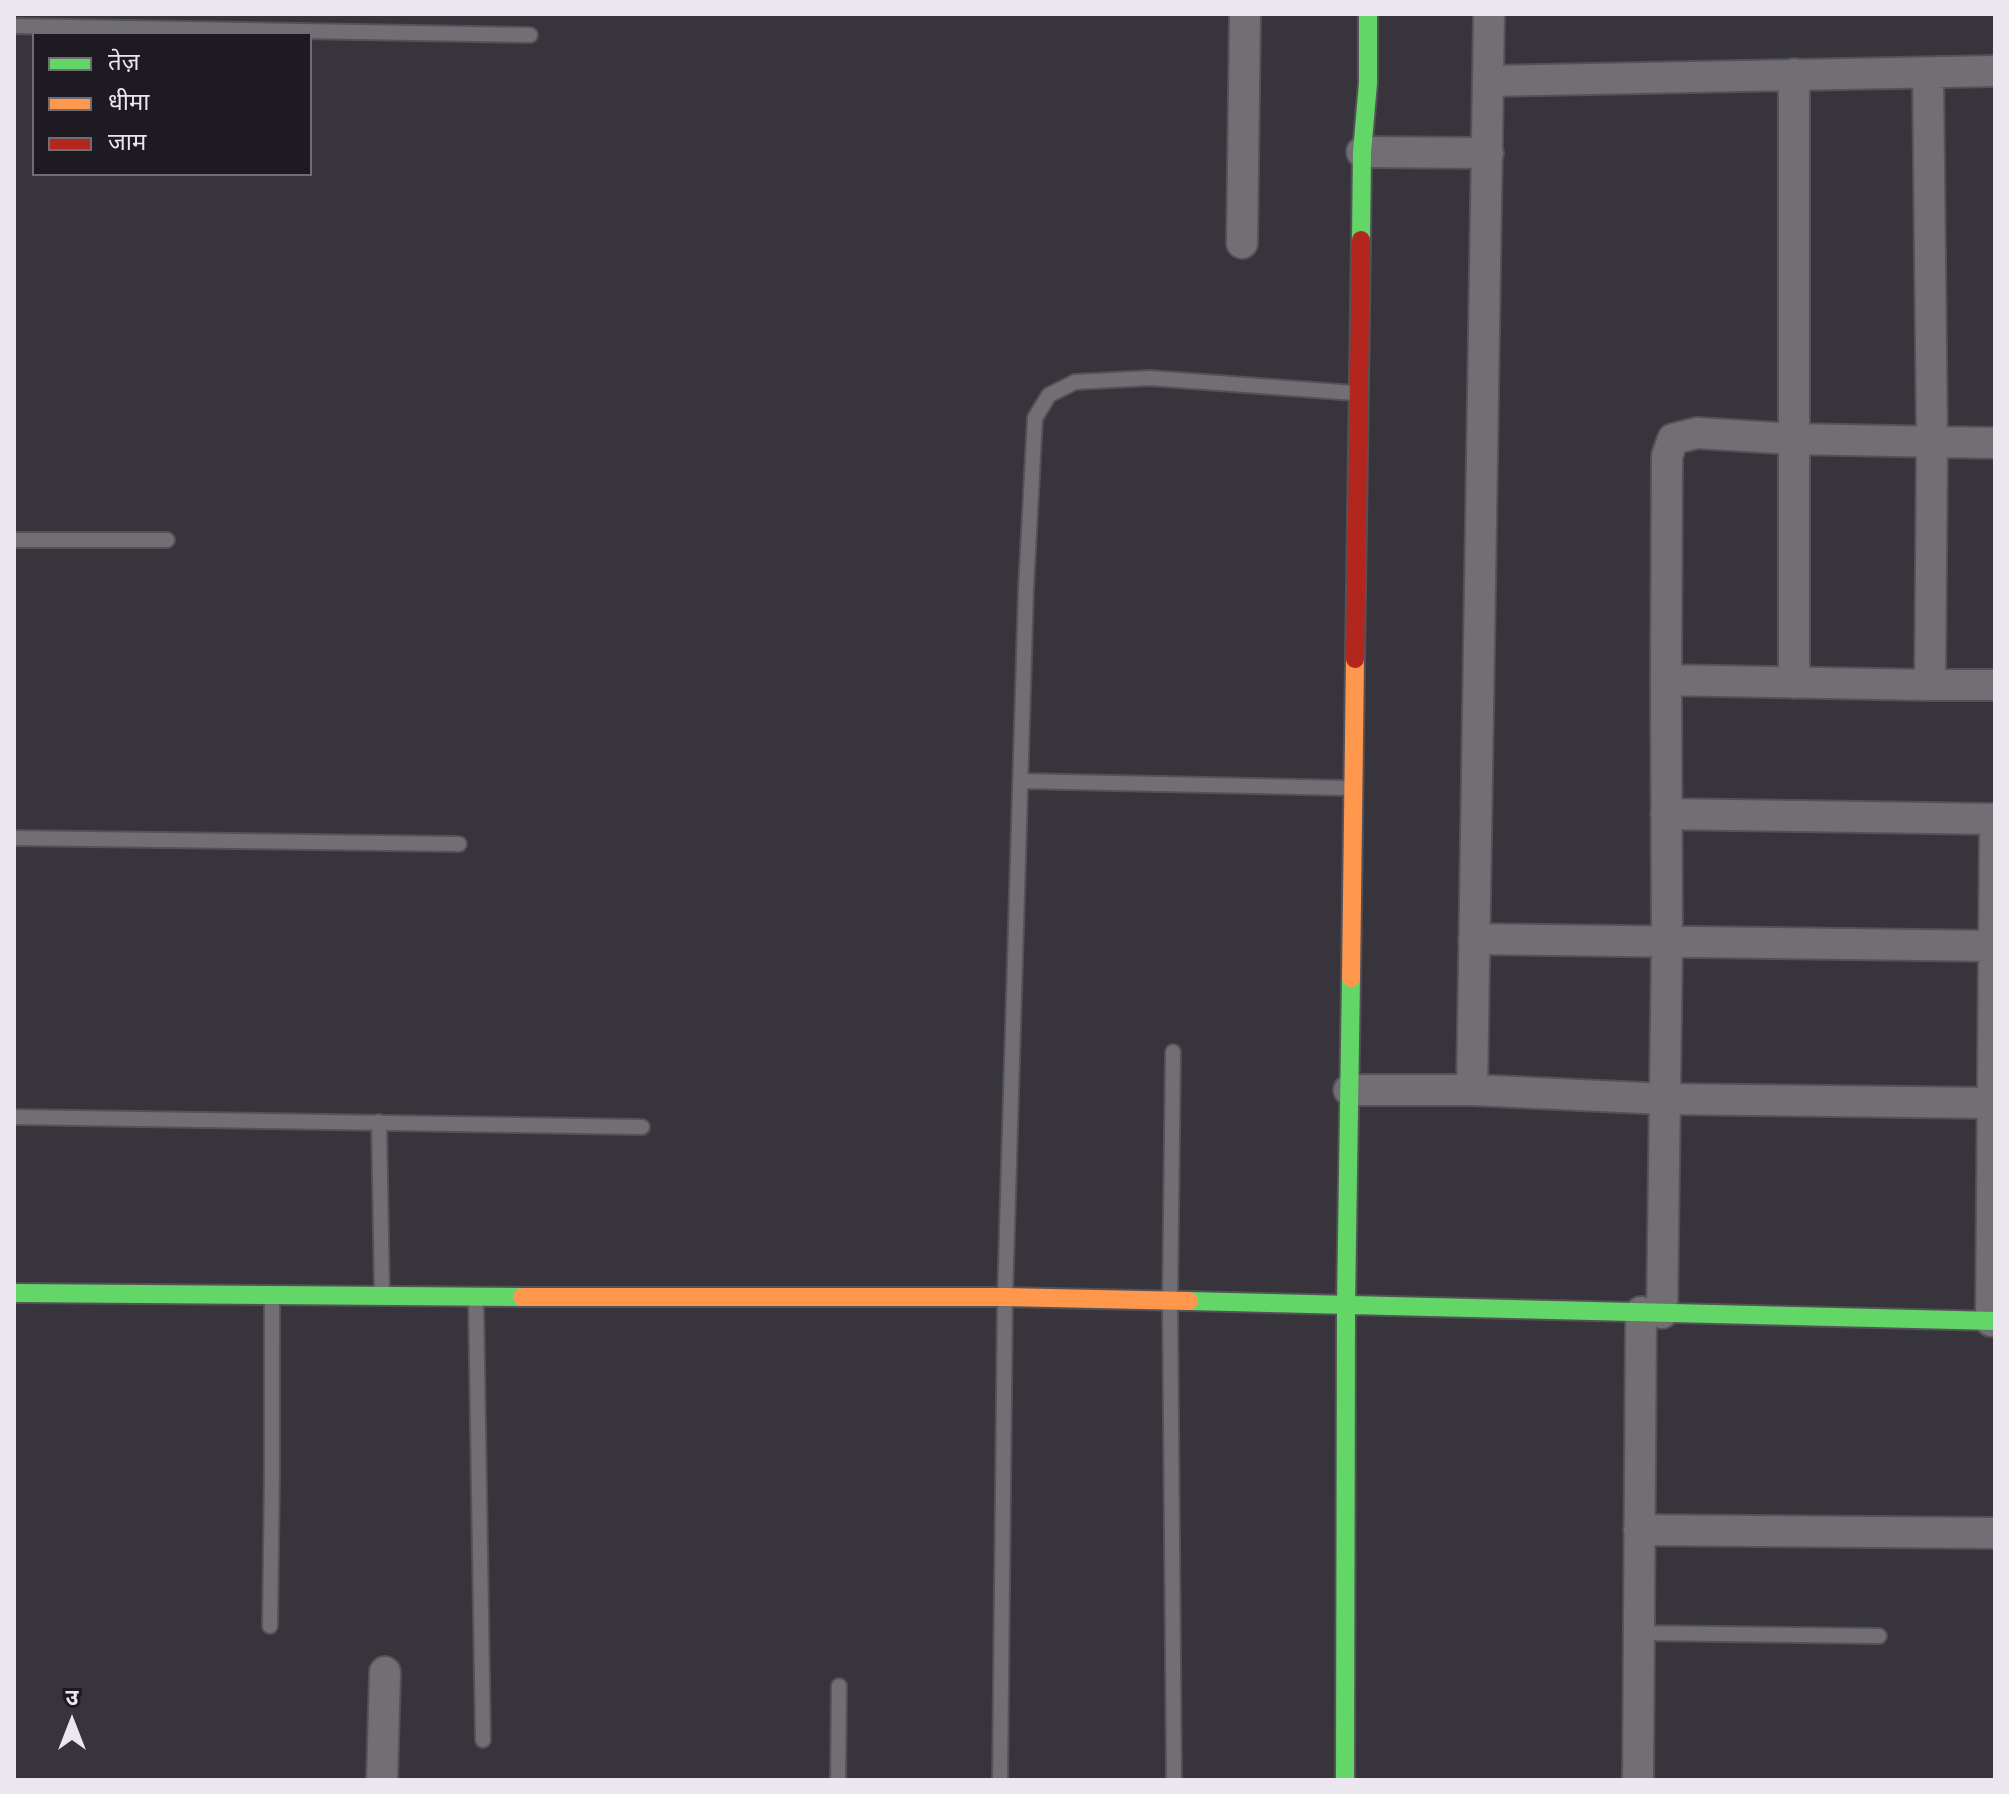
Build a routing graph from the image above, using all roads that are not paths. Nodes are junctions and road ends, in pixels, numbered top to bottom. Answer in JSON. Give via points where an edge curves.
{"nodes":[{"id":1,"x":1245,"y":14,"type":"edge"},
{"id":2,"x":1368,"y":14,"type":"edge"},
{"id":3,"x":1489,"y":14,"type":"edge"},
{"id":4,"x":14,"y":26,"type":"edge"},
{"id":5,"x":530,"y":35,"type":"dead end"},
{"id":6,"x":1995,"y":71,"type":"edge"},
{"id":7,"x":1928,"y":73,"type":"junction"},
{"id":8,"x":1794,"y":74,"type":"junction"},
{"id":9,"x":1489,"y":81,"type":"junction"},
{"id":10,"x":1362,"y":152,"type":"junction"},
{"id":11,"x":1488,"y":153,"type":"junction"},
{"id":12,"x":1242,"y":243,"type":"dead end"},
{"id":13,"x":1359,"y":394,"type":"junction"},
{"id":14,"x":1794,"y":439,"type":"junction"},
{"id":15,"x":1932,"y":442,"type":"junction"},
{"id":16,"x":1995,"y":443,"type":"edge"},
{"id":17,"x":14,"y":540,"type":"edge"},
{"id":18,"x":167,"y":540,"type":"dead end"},
{"id":19,"x":1666,"y":680,"type":"junction"},
{"id":20,"x":1794,"y":683,"type":"junction"},
{"id":21,"x":1930,"y":685,"type":"junction"},
{"id":22,"x":1995,"y":685,"type":"edge"},
{"id":23,"x":1020,"y":781,"type":"junction"},
{"id":24,"x":1353,"y":788,"type":"junction"},
{"id":25,"x":1666,"y":814,"type":"junction"},
{"id":26,"x":1995,"y":819,"type":"edge"},
{"id":27,"x":14,"y":838,"type":"edge"},
{"id":28,"x":459,"y":844,"type":"dead end"},
{"id":29,"x":1474,"y":939,"type":"junction"},
{"id":30,"x":1667,"y":941,"type":"junction"},
{"id":31,"x":1994,"y":946,"type":"edge"},
{"id":32,"x":1173,"y":1052,"type":"dead end"},
{"id":33,"x":1349,"y":1090,"type":"junction"},
{"id":34,"x":1472,"y":1090,"type":"junction"},
{"id":35,"x":1665,"y":1099,"type":"junction"},
{"id":36,"x":1992,"y":1103,"type":"junction"},
{"id":37,"x":14,"y":1117,"type":"edge"},
{"id":38,"x":379,"y":1122,"type":"junction"},
{"id":39,"x":642,"y":1127,"type":"dead end"},
{"id":40,"x":14,"y":1293,"type":"edge"},
{"id":41,"x":272,"y":1295,"type":"junction"},
{"id":42,"x":476,"y":1296,"type":"junction"},
{"id":43,"x":382,"y":1297,"type":"junction"},
{"id":44,"x":1005,"y":1297,"type":"junction"},
{"id":45,"x":1170,"y":1300,"type":"junction"},
{"id":46,"x":1346,"y":1305,"type":"junction"},
{"id":47,"x":1652,"y":1313,"type":"junction"},
{"id":48,"x":1993,"y":1321,"type":"edge"},
{"id":49,"x":1639,"y":1530,"type":"junction"},
{"id":50,"x":1995,"y":1533,"type":"edge"},
{"id":51,"x":270,"y":1626,"type":"dead end"},
{"id":52,"x":1639,"y":1633,"type":"junction"},
{"id":53,"x":1879,"y":1636,"type":"dead end"},
{"id":54,"x":385,"y":1672,"type":"dead end"},
{"id":55,"x":839,"y":1686,"type":"dead end"},
{"id":56,"x":483,"y":1740,"type":"dead end"},
{"id":57,"x":382,"y":1780,"type":"edge"},
{"id":58,"x":838,"y":1780,"type":"edge"},
{"id":59,"x":1000,"y":1780,"type":"edge"},
{"id":60,"x":1174,"y":1780,"type":"edge"},
{"id":61,"x":1345,"y":1780,"type":"edge"},
{"id":62,"x":1638,"y":1780,"type":"edge"}],
"edges":[{"from":1,"to":12,"type":"street"},
{"from":2,"to":10,"type":"street"},
{"from":3,"to":9,"type":"street"},
{"from":4,"to":5,"type":"lane"},
{"from":6,"to":7,"type":"street"},
{"from":7,"to":8,"type":"street"},
{"from":7,"to":15,"type":"street"},
{"from":8,"to":9,"type":"street"},
{"from":8,"to":14,"type":"street"},
{"from":9,"to":11,"type":"street"},
{"from":10,"to":11,"type":"street"},
{"from":10,"to":13,"type":"street"},
{"from":11,"to":29,"type":"street"},
{"from":13,"to":23,"type":"lane","via":[[1150,378],[1075,382],[1049,395],[1035,418]]},
{"from":13,"to":24,"type":"street"},
{"from":14,"to":15,"type":"street"},
{"from":14,"to":19,"type":"street","via":[[1697,433],[1673,439],[1667,456]]},
{"from":14,"to":20,"type":"street"},
{"from":15,"to":16,"type":"street"},
{"from":15,"to":21,"type":"street"},
{"from":17,"to":18,"type":"lane"},
{"from":19,"to":20,"type":"street"},
{"from":19,"to":25,"type":"street"},
{"from":20,"to":21,"type":"street"},
{"from":21,"to":22,"type":"street"},
{"from":23,"to":24,"type":"lane"},
{"from":23,"to":44,"type":"lane"},
{"from":24,"to":33,"type":"street"},
{"from":25,"to":26,"type":"street"},
{"from":25,"to":30,"type":"street"},
{"from":26,"to":31,"type":"street"},
{"from":27,"to":28,"type":"lane"},
{"from":29,"to":30,"type":"street"},
{"from":29,"to":34,"type":"street"},
{"from":30,"to":31,"type":"street"},
{"from":30,"to":35,"type":"street"},
{"from":31,"to":36,"type":"street"},
{"from":32,"to":45,"type":"lane"},
{"from":33,"to":34,"type":"street"},
{"from":33,"to":46,"type":"street"},
{"from":34,"to":35,"type":"street"},
{"from":35,"to":36,"type":"street"},
{"from":35,"to":47,"type":"street"},
{"from":36,"to":48,"type":"street"},
{"from":37,"to":38,"type":"lane"},
{"from":38,"to":39,"type":"lane"},
{"from":38,"to":43,"type":"lane"},
{"from":40,"to":41,"type":"street"},
{"from":41,"to":43,"type":"street"},
{"from":41,"to":51,"type":"lane"},
{"from":42,"to":43,"type":"street"},
{"from":42,"to":44,"type":"street"},
{"from":42,"to":56,"type":"lane"},
{"from":44,"to":45,"type":"street"},
{"from":44,"to":59,"type":"lane"},
{"from":45,"to":46,"type":"street"},
{"from":45,"to":60,"type":"lane"},
{"from":46,"to":47,"type":"street"},
{"from":46,"to":61,"type":"street"},
{"from":47,"to":48,"type":"street"},
{"from":47,"to":49,"type":"street"},
{"from":49,"to":50,"type":"street"},
{"from":49,"to":52,"type":"street"},
{"from":52,"to":53,"type":"lane"},
{"from":52,"to":62,"type":"street"},
{"from":54,"to":57,"type":"street"},
{"from":55,"to":58,"type":"lane"}]}
